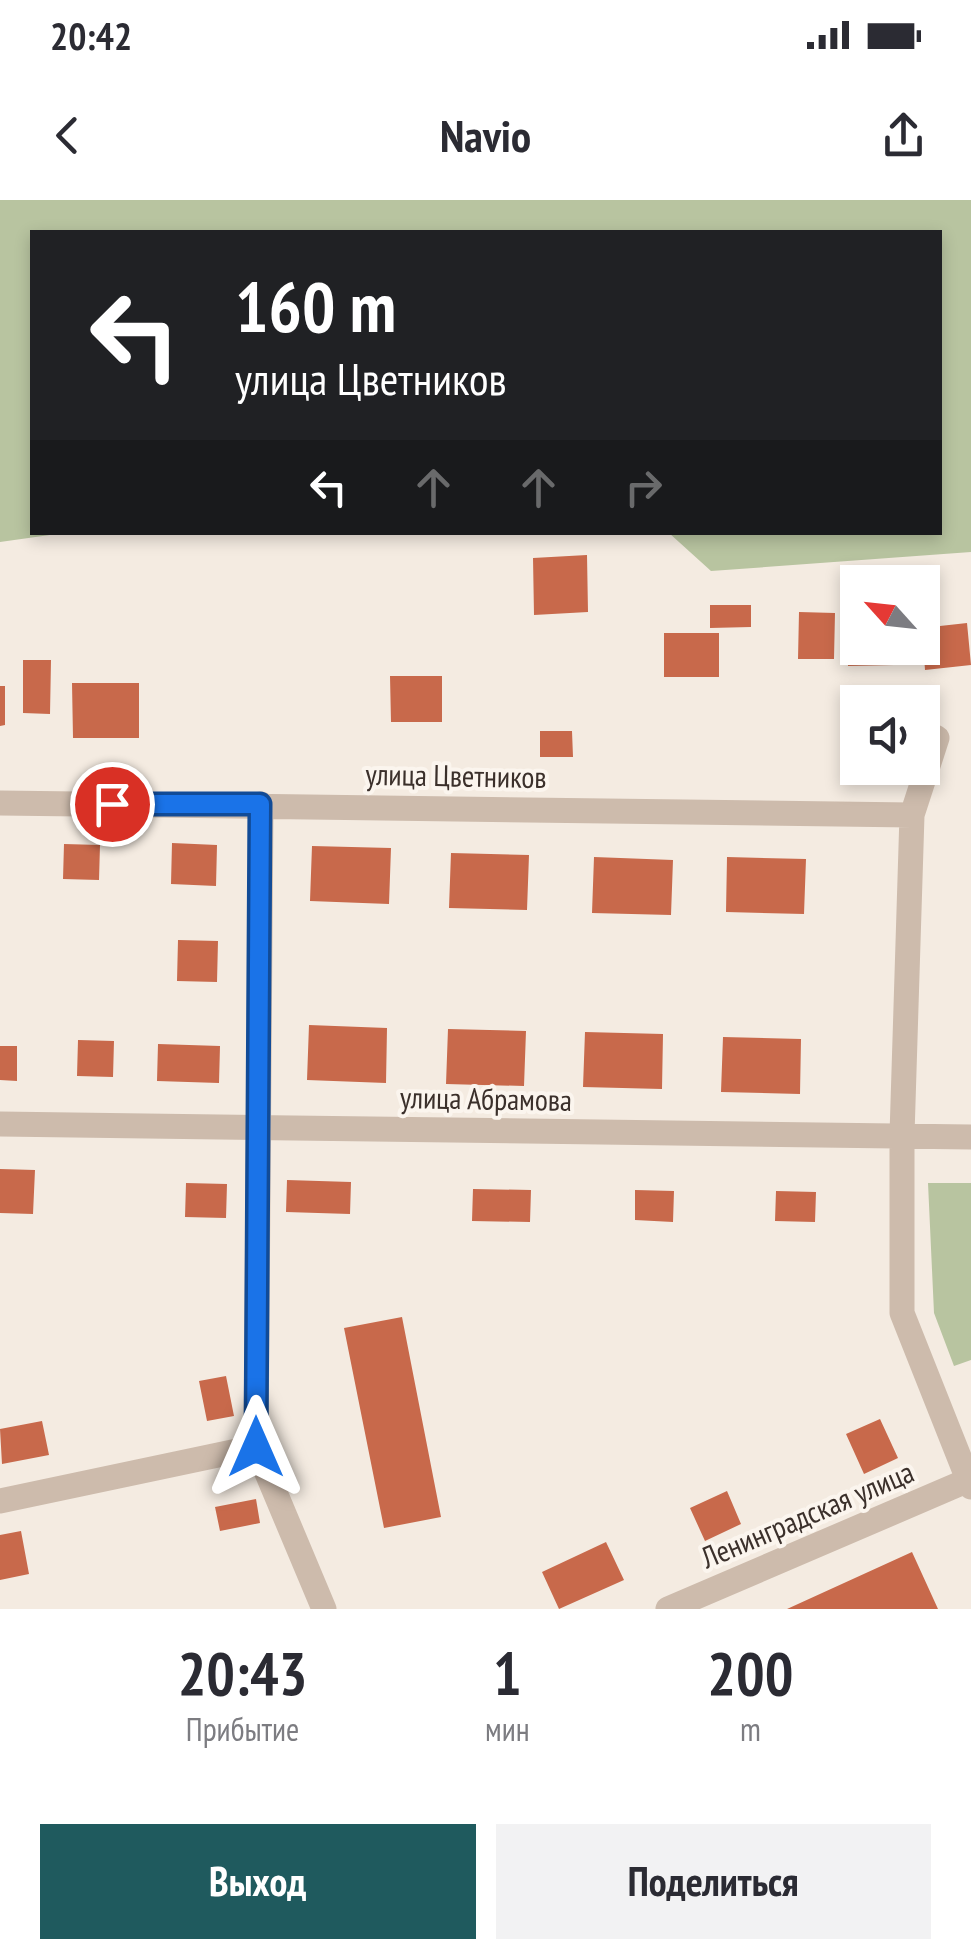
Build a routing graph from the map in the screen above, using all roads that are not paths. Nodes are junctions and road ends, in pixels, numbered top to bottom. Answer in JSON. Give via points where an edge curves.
{"nodes":[{"id":1,"x":922,"y":785,"type":"edge"},
{"id":2,"x":0,"y":804,"type":"edge"},
{"id":3,"x":260,"y":804,"type":"junction"},
{"id":4,"x":912,"y":815,"type":"junction"},
{"id":5,"x":0,"y":1124,"type":"edge"},
{"id":6,"x":258,"y":1128,"type":"junction"},
{"id":7,"x":902,"y":1135,"type":"junction"},
{"id":8,"x":971,"y":1138,"type":"edge"},
{"id":9,"x":256,"y":1447,"type":"junction"},
{"id":10,"x":970,"y":1482,"type":"edge"},
{"id":11,"x":0,"y":1501,"type":"edge"},
{"id":12,"x":324,"y":1609,"type":"edge"},
{"id":13,"x":668,"y":1609,"type":"edge"}],
"edges":[{"from":1,"to":4,"type":"street"},
{"from":2,"to":3,"type":"street","name":"улица Цветников"},
{"from":3,"to":4,"type":"street","name":"улица Цветников"},
{"from":3,"to":6,"type":"street"},
{"from":4,"to":7,"type":"street"},
{"from":5,"to":6,"type":"street","name":"улица Абрамова"},
{"from":6,"to":7,"type":"street","name":"улица Абрамова"},
{"from":6,"to":9,"type":"street"},
{"from":7,"to":8,"type":"street","name":"улица Абрамова"},
{"from":7,"to":10,"type":"street","via":[[902,1313]]},
{"from":9,"to":11,"type":"street"},
{"from":9,"to":12,"type":"street"},
{"from":10,"to":13,"type":"street","name":"Ленинградская улица"}]}
